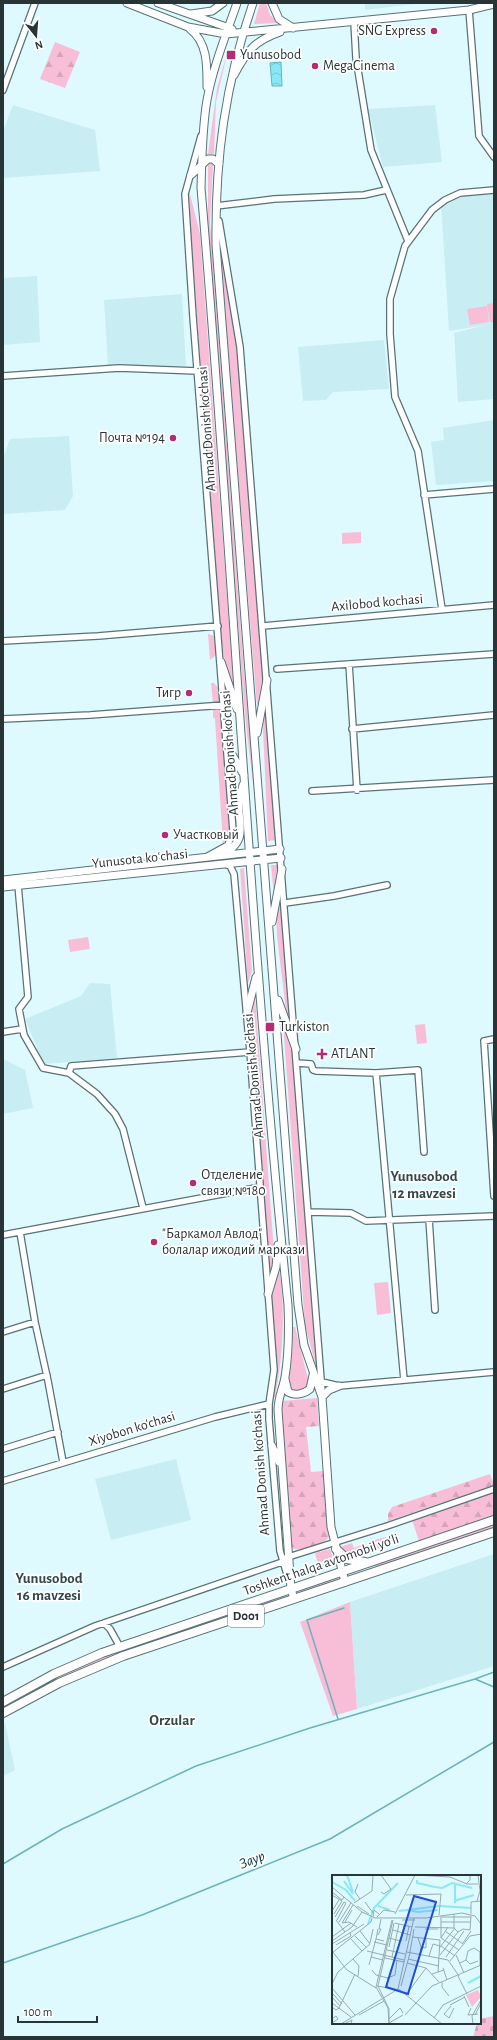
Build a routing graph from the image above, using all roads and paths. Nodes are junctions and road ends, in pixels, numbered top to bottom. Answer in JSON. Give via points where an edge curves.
{"nodes":[{"id":1,"x":35,"y":3,"type":"edge"},
{"id":2,"x":127,"y":3,"type":"edge"},
{"id":3,"x":158,"y":3,"type":"edge"},
{"id":4,"x":223,"y":3,"type":"edge"},
{"id":5,"x":237,"y":3,"type":"edge"},
{"id":6,"x":253,"y":3,"type":"edge"},
{"id":7,"x":272,"y":3,"type":"edge"},
{"id":8,"x":494,"y":4,"type":"edge"},
{"id":9,"x":469,"y":10,"type":"junction"},
{"id":10,"x":185,"y":14,"type":"junction"},
{"id":11,"x":354,"y":22,"type":"junction"},
{"id":12,"x":188,"y":27,"type":"junction"},
{"id":13,"x":293,"y":28,"type":"junction"},
{"id":14,"x":227,"y":31,"type":"junction"},
{"id":15,"x":242,"y":34,"type":"junction"},
{"id":16,"x":229,"y":84,"type":"junction"},
{"id":17,"x":3,"y":90,"type":"edge"},
{"id":18,"x":207,"y":100,"type":"junction"},
{"id":19,"x":204,"y":124,"type":"junction"},
{"id":20,"x":494,"y":157,"type":"edge"},
{"id":21,"x":202,"y":163,"type":"junction"},
{"id":22,"x":219,"y":164,"type":"junction"},
{"id":23,"x":191,"y":175,"type":"junction"},
{"id":24,"x":386,"y":190,"type":"junction"},
{"id":25,"x":494,"y":190,"type":"edge"},
{"id":26,"x":216,"y":206,"type":"junction"},
{"id":27,"x":408,"y":241,"type":"junction"},
{"id":28,"x":197,"y":370,"type":"junction"},
{"id":29,"x":3,"y":376,"type":"edge"},
{"id":30,"x":494,"y":489,"type":"edge"},
{"id":31,"x":424,"y":495,"type":"junction"},
{"id":32,"x":494,"y":605,"type":"edge"},
{"id":33,"x":442,"y":610,"type":"junction"},
{"id":34,"x":218,"y":626,"type":"junction"},
{"id":35,"x":263,"y":626,"type":"junction"},
{"id":36,"x":3,"y":640,"type":"edge"},
{"id":37,"x":494,"y":654,"type":"edge"},
{"id":38,"x":220,"y":662,"type":"junction"},
{"id":39,"x":348,"y":664,"type":"junction"},
{"id":40,"x":277,"y":669,"type":"dead end"},
{"id":41,"x":267,"y":680,"type":"junction"},
{"id":42,"x":224,"y":705,"type":"junction"},
{"id":43,"x":494,"y":715,"type":"edge"},
{"id":44,"x":3,"y":719,"type":"edge"},
{"id":45,"x":241,"y":721,"type":"junction"},
{"id":46,"x":352,"y":729,"type":"junction"},
{"id":47,"x":256,"y":743,"type":"junction"},
{"id":48,"x":227,"y":746,"type":"junction"},
{"id":49,"x":245,"y":776,"type":"junction"},
{"id":50,"x":494,"y":780,"type":"edge"},
{"id":51,"x":357,"y":790,"type":"junction"},
{"id":52,"x":312,"y":791,"type":"dead end"},
{"id":53,"x":280,"y":849,"type":"junction"},
{"id":54,"x":264,"y":851,"type":"junction"},
{"id":55,"x":250,"y":853,"type":"junction"},
{"id":56,"x":219,"y":856,"type":"junction"},
{"id":57,"x":205,"y":858,"type":"junction"},
{"id":58,"x":281,"y":858,"type":"junction"},
{"id":59,"x":265,"y":859,"type":"junction"},
{"id":60,"x":250,"y":861,"type":"junction"},
{"id":61,"x":220,"y":864,"type":"junction"},
{"id":62,"x":282,"y":869,"type":"junction"},
{"id":63,"x":3,"y":880,"type":"edge"},
{"id":64,"x":18,"y":885,"type":"junction"},
{"id":65,"x":387,"y":885,"type":"dead end"},
{"id":66,"x":3,"y":887,"type":"edge"},
{"id":67,"x":285,"y":903,"type":"junction"},
{"id":68,"x":270,"y":932,"type":"junction"},
{"id":69,"x":258,"y":971,"type":"junction"},
{"id":70,"x":275,"y":991,"type":"junction"},
{"id":71,"x":247,"y":1013,"type":"junction"},
{"id":72,"x":22,"y":1029,"type":"junction"},
{"id":73,"x":3,"y":1032,"type":"edge"},
{"id":74,"x":494,"y":1039,"type":"edge"},
{"id":75,"x":296,"y":1049,"type":"junction"},
{"id":76,"x":250,"y":1052,"type":"junction"},
{"id":77,"x":297,"y":1063,"type":"junction"},
{"id":78,"x":69,"y":1073,"type":"junction"},
{"id":79,"x":376,"y":1073,"type":"junction"},
{"id":80,"x":424,"y":1152,"type":"dead end"},
{"id":81,"x":260,"y":1187,"type":"junction"},
{"id":82,"x":494,"y":1196,"type":"edge"},
{"id":83,"x":143,"y":1208,"type":"junction"},
{"id":84,"x":309,"y":1212,"type":"junction"},
{"id":85,"x":494,"y":1216,"type":"edge"},
{"id":86,"x":429,"y":1219,"type":"junction"},
{"id":87,"x":388,"y":1221,"type":"junction"},
{"id":88,"x":280,"y":1231,"type":"junction"},
{"id":89,"x":20,"y":1232,"type":"junction"},
{"id":90,"x":3,"y":1235,"type":"edge"},
{"id":91,"x":268,"y":1294,"type":"junction"},
{"id":92,"x":435,"y":1310,"type":"dead end"},
{"id":93,"x":35,"y":1322,"type":"junction"},
{"id":94,"x":3,"y":1332,"type":"edge"},
{"id":95,"x":494,"y":1372,"type":"edge"},
{"id":96,"x":47,"y":1375,"type":"junction"},
{"id":97,"x":285,"y":1379,"type":"junction"},
{"id":98,"x":316,"y":1379,"type":"junction"},
{"id":99,"x":404,"y":1380,"type":"junction"},
{"id":100,"x":338,"y":1386,"type":"junction"},
{"id":101,"x":3,"y":1390,"type":"edge"},
{"id":102,"x":322,"y":1397,"type":"junction"},
{"id":103,"x":269,"y":1404,"type":"junction"},
{"id":104,"x":58,"y":1432,"type":"junction"},
{"id":105,"x":272,"y":1446,"type":"junction"},
{"id":106,"x":3,"y":1449,"type":"edge"},
{"id":107,"x":63,"y":1462,"type":"junction"},
{"id":108,"x":281,"y":1468,"type":"junction"},
{"id":109,"x":3,"y":1481,"type":"edge"},
{"id":110,"x":494,"y":1489,"type":"edge"},
{"id":111,"x":494,"y":1520,"type":"edge"},
{"id":112,"x":494,"y":1532,"type":"edge"},
{"id":113,"x":335,"y":1546,"type":"junction"},
{"id":114,"x":284,"y":1559,"type":"junction"},
{"id":115,"x":372,"y":1562,"type":"junction"},
{"id":116,"x":342,"y":1572,"type":"junction"},
{"id":117,"x":345,"y":1582,"type":"junction"},
{"id":118,"x":291,"y":1589,"type":"junction"},
{"id":119,"x":294,"y":1599,"type":"junction"},
{"id":120,"x":104,"y":1623,"type":"junction"},
{"id":121,"x":120,"y":1647,"type":"junction"},
{"id":122,"x":3,"y":1668,"type":"edge"},
{"id":123,"x":3,"y":1702,"type":"edge"},
{"id":124,"x":3,"y":1713,"type":"edge"}],
"edges":[{"from":1,"to":17,"type":"street"},
{"from":2,"to":12,"type":"main road"},
{"from":3,"to":10,"type":"main road"},
{"from":4,"to":10,"type":"main road","via":[[212,11]]},
{"from":5,"to":14,"type":"main road","name":"Ahmad Donish ko'chasi"},
{"from":6,"to":15,"type":"main road","name":"Ahmad Donish ko'chasi"},
{"from":7,"to":13,"type":"main road","via":[[279,19]]},
{"from":8,"to":9,"type":"main road"},
{"from":9,"to":11,"type":"main road"},
{"from":9,"to":20,"type":"street","via":[[479,136]]},
{"from":10,"to":14,"type":"main road"},
{"from":11,"to":13,"type":"main road"},
{"from":11,"to":24,"type":"street","via":[[366,130],[375,164]]},
{"from":12,"to":14,"type":"main road"},
{"from":12,"to":18,"type":"main road","via":[[205,50]]},
{"from":13,"to":15,"type":"main road"},
{"from":13,"to":16,"type":"main road","via":[[256,44],[240,63]]},
{"from":14,"to":15,"type":"main road"},
{"from":14,"to":18,"type":"main road","name":"Ahmad Donish ko'chasi"},
{"from":15,"to":16,"type":"main road","name":"Ahmad Donish ko'chasi"},
{"from":16,"to":22,"type":"main road","name":"Ahmad Donish ko'chasi"},
{"from":18,"to":19,"type":"main road","name":"Ahmad Donish ko'chasi"},
{"from":19,"to":21,"type":"main road","name":"Ahmad Donish ko'chasi"},
{"from":19,"to":23,"type":"street","name":"Ahmad Donish ko'chasi"},
{"from":21,"to":22,"type":"main road","via":[[210,159]]},
{"from":21,"to":23,"type":"main road"},
{"from":21,"to":45,"type":"main road","name":"Ahmad Donish ko'chasi","via":[[201,188]]},
{"from":22,"to":26,"type":"main road","name":"Ahmad Donish ko'chasi"},
{"from":23,"to":28,"type":"street","name":"Ahmad Donish ko'chasi","via":[[185,194]]},
{"from":24,"to":26,"type":"street","via":[[364,195],[274,199]]},
{"from":24,"to":27,"type":"street"},
{"from":25,"to":27,"type":"street","via":[[464,192],[444,200],[432,210]]},
{"from":26,"to":35,"type":"street","name":"Ahmad Donish ko'chasi","via":[[240,347]]},
{"from":26,"to":47,"type":"main road","name":"Ahmad Donish ko'chasi","via":[[216,245]]},
{"from":27,"to":31,"type":"street","via":[[390,299],[390,339],[394,398],[418,451]]},
{"from":28,"to":29,"type":"street","via":[[119,368]]},
{"from":28,"to":34,"type":"street","name":"Ahmad Donish ko'chasi"},
{"from":30,"to":31,"type":"street"},
{"from":31,"to":33,"type":"street"},
{"from":32,"to":33,"type":"street","name":"Axilobod kochasi"},
{"from":33,"to":35,"type":"street","name":"Axilobod kochasi"},
{"from":34,"to":36,"type":"street","via":[[98,636]]},
{"from":34,"to":38,"type":"street","name":"Ahmad Donish ko'chasi"},
{"from":35,"to":41,"type":"street","name":"Ahmad Donish ko'chasi"},
{"from":37,"to":39,"type":"street"},
{"from":38,"to":42,"type":"street","name":"Ahmad Donish ko'chasi"},
{"from":38,"to":45,"type":"main road"},
{"from":39,"to":40,"type":"street"},
{"from":39,"to":46,"type":"street"},
{"from":41,"to":47,"type":"main road"},
{"from":41,"to":53,"type":"street","name":"Ahmad Donish ko'chasi"},
{"from":42,"to":44,"type":"street"},
{"from":42,"to":48,"type":"street","name":"Ahmad Donish ko'chasi"},
{"from":43,"to":46,"type":"street"},
{"from":45,"to":49,"type":"main road","name":"Ahmad Donish ko'chasi"},
{"from":46,"to":51,"type":"street"},
{"from":47,"to":54,"type":"main road","name":"Ahmad Donish ko'chasi"},
{"from":48,"to":49,"type":"main road"},
{"from":48,"to":57,"type":"street","name":"Ahmad Donish ko'chasi","via":[[233,831],[228,845]]},
{"from":49,"to":55,"type":"main road","name":"Ahmad Donish ko'chasi"},
{"from":49,"to":56,"type":"main road","via":[[239,801],[240,837],[234,847]]},
{"from":50,"to":51,"type":"street"},
{"from":51,"to":52,"type":"street"},
{"from":53,"to":54,"type":"main road"},
{"from":53,"to":58,"type":"street","name":"Ahmad Donish ko'chasi"},
{"from":54,"to":55,"type":"main road"},
{"from":54,"to":59,"type":"main road","name":"Ahmad Donish ko'chasi"},
{"from":55,"to":56,"type":"main road"},
{"from":55,"to":60,"type":"main road","name":"Ahmad Donish ko'chasi"},
{"from":56,"to":57,"type":"main road","name":"Yunusota koʻchasi"},
{"from":57,"to":63,"type":"main road","name":"Yunusota koʻchasi"},
{"from":58,"to":59,"type":"main road","name":"Yunusota koʻchasi"},
{"from":58,"to":62,"type":"street","name":"Ahmad Donish ko'chasi"},
{"from":59,"to":60,"type":"main road","name":"Yunusota koʻchasi"},
{"from":59,"to":68,"type":"main road","name":"Ahmad Donish ko'chasi"},
{"from":60,"to":61,"type":"main road","name":"Yunusota koʻchasi"},
{"from":60,"to":69,"type":"main road","name":"Ahmad Donish ko'chasi"},
{"from":61,"to":64,"type":"main road","name":"Yunusota koʻchasi"},
{"from":61,"to":71,"type":"street","name":"Ahmad Donish ko'chasi","via":[[230,866],[234,874]]},
{"from":62,"to":67,"type":"street","name":"Ahmad Donish ko'chasi"},
{"from":62,"to":68,"type":"main road"},
{"from":64,"to":66,"type":"main road","name":"Yunusota koʻchasi"},
{"from":64,"to":72,"type":"street","via":[[28,997],[19,1009]]},
{"from":65,"to":67,"type":"street"},
{"from":67,"to":75,"type":"street","name":"Ahmad Donish ko'chasi"},
{"from":68,"to":70,"type":"main road","name":"Ahmad Donish ko'chasi"},
{"from":69,"to":71,"type":"main road"},
{"from":69,"to":88,"type":"main road","name":"Ahmad Donish ko'chasi"},
{"from":70,"to":75,"type":"main road"},
{"from":70,"to":98,"type":"main road","name":"Ahmad Donish ko'chasi","via":[[298,1305],[302,1336]]},
{"from":71,"to":76,"type":"street","name":"Ahmad Donish ko'chasi"},
{"from":72,"to":73,"type":"street"},
{"from":72,"to":78,"type":"street","via":[[42,1068]]},
{"from":74,"to":82,"type":"street","via":[[484,1040]]},
{"from":75,"to":77,"type":"street","name":"Ahmad Donish ko'chasi"},
{"from":76,"to":78,"type":"street","via":[[71,1066]]},
{"from":76,"to":81,"type":"street","name":"Ahmad Donish ko'chasi"},
{"from":77,"to":79,"type":"street","via":[[311,1064],[316,1071]]},
{"from":77,"to":84,"type":"street","name":"Ahmad Donish ko'chasi"},
{"from":78,"to":83,"type":"street","via":[[97,1094],[111,1109],[123,1128]]},
{"from":79,"to":80,"type":"street","via":[[418,1070]]},
{"from":79,"to":87,"type":"street"},
{"from":81,"to":83,"type":"street"},
{"from":81,"to":91,"type":"street","name":"Ahmad Donish ko'chasi"},
{"from":83,"to":89,"type":"street"},
{"from":84,"to":87,"type":"street","via":[[351,1213],[366,1221]]},
{"from":84,"to":98,"type":"street","name":"Ahmad Donish ko'chasi"},
{"from":85,"to":86,"type":"street"},
{"from":86,"to":87,"type":"street"},
{"from":86,"to":92,"type":"street"},
{"from":87,"to":99,"type":"street"},
{"from":88,"to":91,"type":"main road","via":[[276,1267]]},
{"from":88,"to":97,"type":"main road","name":"Ahmad Donish ko'chasi","via":[[288,1316]]},
{"from":89,"to":90,"type":"street"},
{"from":89,"to":93,"type":"street"},
{"from":91,"to":103,"type":"street","name":"Ahmad Donish ko'chasi","via":[[274,1370]]},
{"from":93,"to":94,"type":"street"},
{"from":93,"to":96,"type":"street"},
{"from":95,"to":99,"type":"street"},
{"from":96,"to":101,"type":"street"},
{"from":96,"to":104,"type":"street"},
{"from":97,"to":98,"type":"main road","name":"Ahmad Donish ko'chasi","via":[[288,1392],[291,1394],[300,1394],[310,1389]]},
{"from":97,"to":108,"type":"main road","name":"Ahmad Donish ko'chasi","via":[[278,1401]]},
{"from":98,"to":100,"type":"street"},
{"from":98,"to":102,"type":"main road","name":"Ahmad Donish ko'chasi"},
{"from":99,"to":100,"type":"street"},
{"from":100,"to":102,"type":"main road"},
{"from":102,"to":113,"type":"main road","name":"Ahmad Donish ko'chasi","via":[[331,1527]]},
{"from":103,"to":105,"type":"street","name":"Ahmad Donish ko'chasi"},
{"from":103,"to":107,"type":"street","name":"Xiyobon ko'chasi","via":[[215,1417]]},
{"from":104,"to":106,"type":"street"},
{"from":104,"to":107,"type":"street"},
{"from":105,"to":108,"type":"main road"},
{"from":105,"to":114,"type":"street","name":"Ahmad Donish ko'chasi","via":[[280,1551]]},
{"from":107,"to":109,"type":"street","name":"Xiyobon ko'chasi"},
{"from":108,"to":114,"type":"main road","name":"Ahmad Donish ko'chasi"},
{"from":110,"to":113,"type":"street"},
{"from":111,"to":115,"type":"highway","name":"Toshkent halqa avtomobil yo'li","number":"D001"},
{"from":112,"to":117,"type":"highway","name":"Toshkent halqa avtomobil yo'li","number":"D001"},
{"from":113,"to":114,"type":"street"},
{"from":113,"to":115,"type":"highway","via":[[342,1556],[350,1560]]},
{"from":113,"to":116,"type":"main road","name":"Ahmad Donish ko'chasi"},
{"from":114,"to":118,"type":"main road","name":"Ahmad Donish ko'chasi"},
{"from":114,"to":120,"type":"street"},
{"from":115,"to":116,"type":"highway","name":"Toshkent halqa avtomobil yo'li","number":"D001"},
{"from":116,"to":117,"type":"main road","name":"Ahmad Donish ko'chasi"},
{"from":116,"to":118,"type":"highway","name":"Toshkent halqa avtomobil yo'li","number":"D001"},
{"from":117,"to":119,"type":"highway","name":"Toshkent halqa avtomobil yo'li","number":"D001"},
{"from":118,"to":119,"type":"main road","name":"Ahmad Donish ko'chasi"},
{"from":118,"to":121,"type":"highway","name":"Toshkent halqa avtomobil yo'li","number":"D001"},
{"from":119,"to":124,"type":"highway","name":"Toshkent halqa avtomobil yo'li","number":"D001","via":[[102,1665],[59,1683]]},
{"from":120,"to":121,"type":"street","via":[[110,1628]]},
{"from":120,"to":122,"type":"street"},
{"from":121,"to":123,"type":"highway","name":"Toshkent halqa avtomobil yo'li","number":"D001","via":[[70,1666]]}]}
